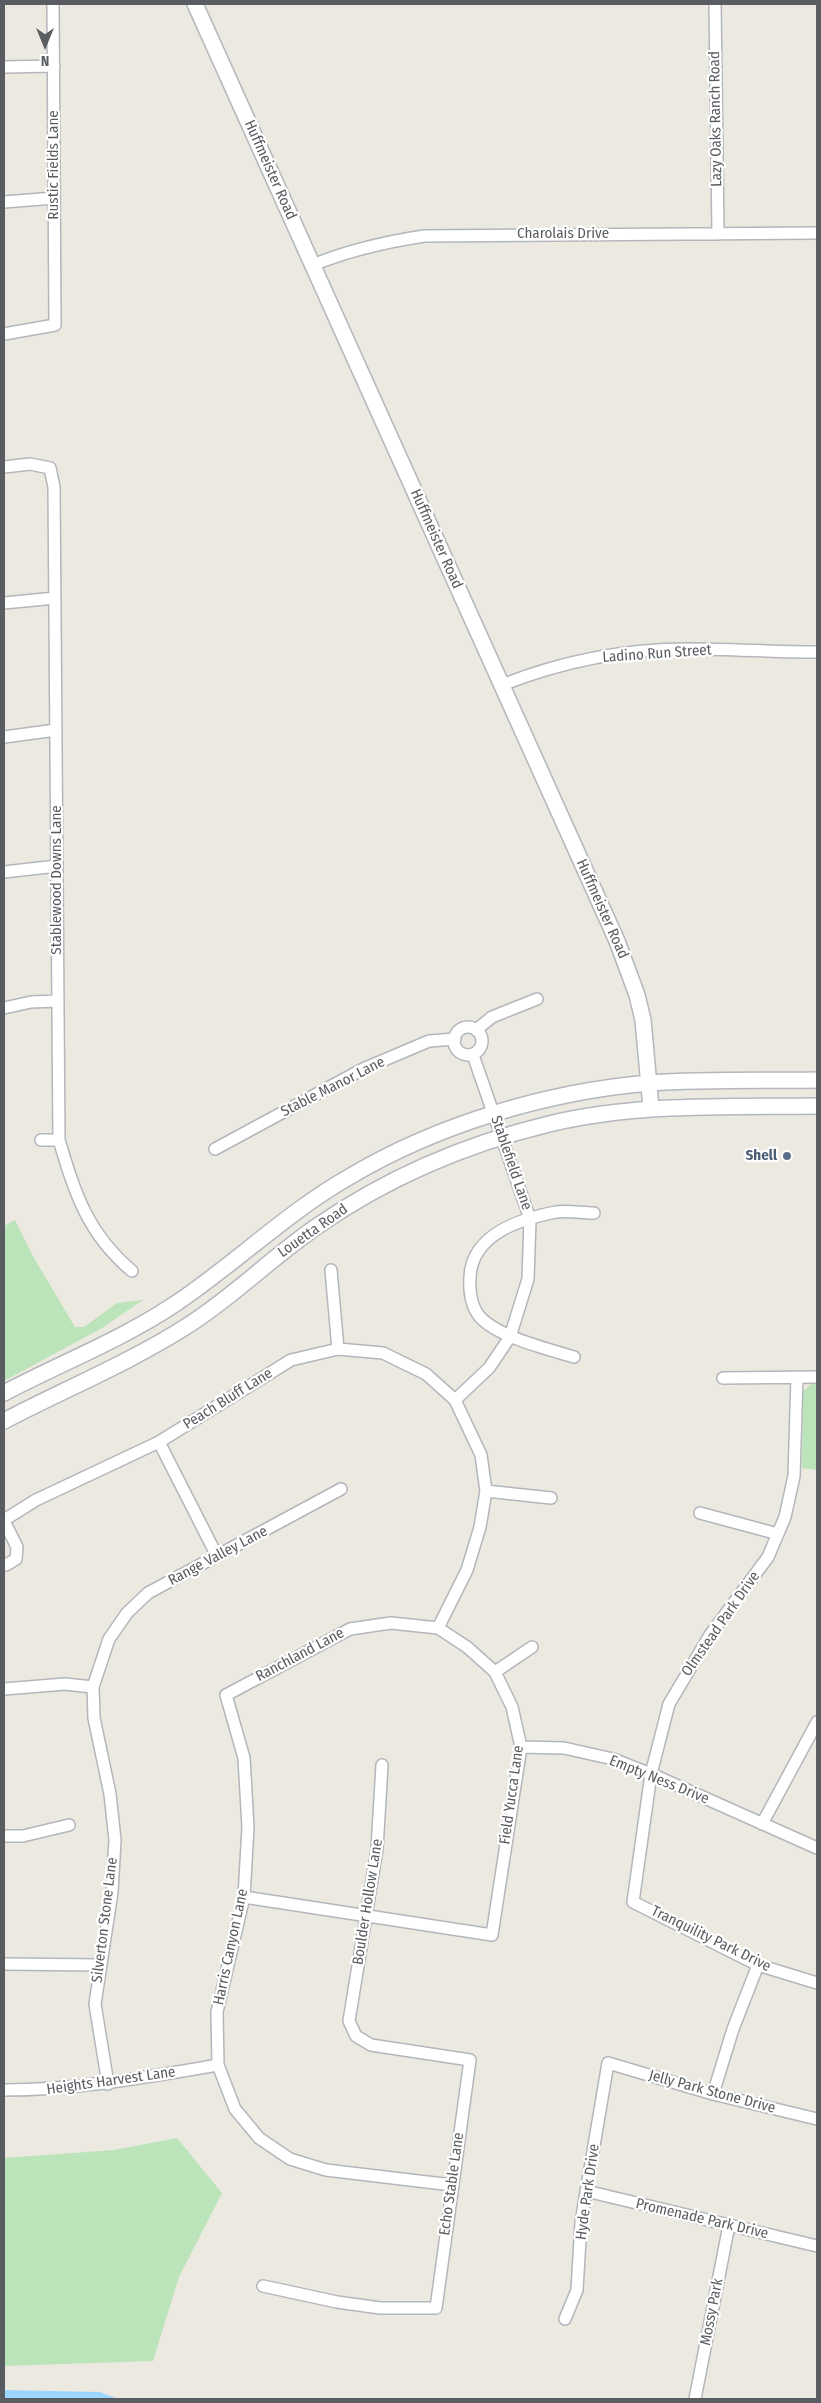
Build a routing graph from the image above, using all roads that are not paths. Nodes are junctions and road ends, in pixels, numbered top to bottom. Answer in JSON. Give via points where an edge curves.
{"nodes":[{"id":1,"x":53,"y":4,"type":"edge"},
{"id":2,"x":195,"y":4,"type":"edge"},
{"id":3,"x":715,"y":4,"type":"edge"},
{"id":4,"x":4,"y":66,"type":"edge"},
{"id":5,"x":54,"y":66,"type":"junction"},
{"id":6,"x":54,"y":198,"type":"junction"},
{"id":7,"x":4,"y":202,"type":"edge"},
{"id":8,"x":817,"y":232,"type":"edge"},
{"id":9,"x":718,"y":234,"type":"junction"},
{"id":10,"x":313,"y":265,"type":"junction"},
{"id":11,"x":4,"y":334,"type":"edge"},
{"id":12,"x":4,"y":467,"type":"edge"},
{"id":13,"x":55,"y":598,"type":"junction"},
{"id":14,"x":4,"y":604,"type":"edge"},
{"id":15,"x":817,"y":652,"type":"edge"},
{"id":16,"x":502,"y":685,"type":"junction"},
{"id":17,"x":56,"y":730,"type":"junction"},
{"id":18,"x":4,"y":737,"type":"edge"},
{"id":19,"x":57,"y":866,"type":"junction"},
{"id":20,"x":4,"y":872,"type":"edge"},
{"id":21,"x":537,"y":999,"type":"dead end"},
{"id":22,"x":58,"y":1001,"type":"junction"},
{"id":23,"x":4,"y":1008,"type":"edge"},
{"id":24,"x":476,"y":1030,"type":"junction"},
{"id":25,"x":455,"y":1039,"type":"junction"},
{"id":26,"x":473,"y":1054,"type":"junction"},
{"id":27,"x":817,"y":1080,"type":"edge"},
{"id":28,"x":650,"y":1083,"type":"junction"},
{"id":29,"x":817,"y":1106,"type":"edge"},
{"id":30,"x":651,"y":1108,"type":"junction"},
{"id":31,"x":494,"y":1114,"type":"junction"},
{"id":32,"x":502,"y":1137,"type":"junction"},
{"id":33,"x":41,"y":1140,"type":"dead end"},
{"id":34,"x":59,"y":1140,"type":"junction"},
{"id":35,"x":215,"y":1149,"type":"dead end"},
{"id":36,"x":301,"y":1207,"type":"junction"},
{"id":37,"x":594,"y":1213,"type":"dead end"},
{"id":38,"x":530,"y":1219,"type":"junction"},
{"id":39,"x":316,"y":1227,"type":"junction"},
{"id":40,"x":331,"y":1270,"type":"dead end"},
{"id":41,"x":132,"y":1271,"type":"dead end"},
{"id":42,"x":134,"y":1329,"type":"junction"},
{"id":43,"x":510,"y":1337,"type":"junction"},
{"id":44,"x":338,"y":1349,"type":"junction"},
{"id":45,"x":146,"y":1350,"type":"junction"},
{"id":46,"x":574,"y":1357,"type":"dead end"},
{"id":47,"x":797,"y":1377,"type":"junction"},
{"id":48,"x":817,"y":1377,"type":"edge"},
{"id":49,"x":723,"y":1378,"type":"dead end"},
{"id":50,"x":4,"y":1392,"type":"edge"},
{"id":51,"x":455,"y":1400,"type":"junction"},
{"id":52,"x":4,"y":1421,"type":"edge"},
{"id":53,"x":159,"y":1442,"type":"junction"},
{"id":54,"x":341,"y":1489,"type":"dead end"},
{"id":55,"x":486,"y":1491,"type":"junction"},
{"id":56,"x":551,"y":1498,"type":"dead end"},
{"id":57,"x":700,"y":1513,"type":"dead end"},
{"id":58,"x":4,"y":1520,"type":"edge"},
{"id":59,"x":778,"y":1534,"type":"junction"},
{"id":60,"x":217,"y":1556,"type":"junction"},
{"id":61,"x":4,"y":1564,"type":"edge"},
{"id":62,"x":438,"y":1628,"type":"junction"},
{"id":63,"x":109,"y":1639,"type":"joint"},
{"id":64,"x":532,"y":1647,"type":"dead end"},
{"id":65,"x":495,"y":1672,"type":"junction"},
{"id":66,"x":92,"y":1687,"type":"junction"},
{"id":67,"x":4,"y":1690,"type":"edge"},
{"id":68,"x":226,"y":1695,"type":"joint"},
{"id":69,"x":817,"y":1722,"type":"edge"},
{"id":70,"x":521,"y":1747,"type":"junction"},
{"id":71,"x":382,"y":1766,"type":"dead end"},
{"id":72,"x":651,"y":1774,"type":"junction"},
{"id":73,"x":762,"y":1824,"type":"junction"},
{"id":74,"x":69,"y":1825,"type":"dead end"},
{"id":75,"x":4,"y":1836,"type":"edge"},
{"id":76,"x":817,"y":1848,"type":"edge"},
{"id":77,"x":244,"y":1897,"type":"junction"},
{"id":78,"x":634,"y":1902,"type":"joint"},
{"id":79,"x":366,"y":1916,"type":"junction"},
{"id":80,"x":4,"y":1964,"type":"edge"},
{"id":81,"x":99,"y":1965,"type":"junction"},
{"id":82,"x":758,"y":1965,"type":"junction"},
{"id":83,"x":817,"y":1983,"type":"edge"},
{"id":84,"x":470,"y":2060,"type":"joint"},
{"id":85,"x":608,"y":2063,"type":"joint"},
{"id":86,"x":218,"y":2065,"type":"junction"},
{"id":87,"x":108,"y":2084,"type":"junction"},
{"id":88,"x":4,"y":2090,"type":"edge"},
{"id":89,"x":713,"y":2094,"type":"junction"},
{"id":90,"x":817,"y":2119,"type":"edge"},
{"id":91,"x":452,"y":2185,"type":"junction"},
{"id":92,"x":586,"y":2191,"type":"junction"},
{"id":93,"x":728,"y":2225,"type":"junction"},
{"id":94,"x":817,"y":2246,"type":"edge"},
{"id":95,"x":263,"y":2286,"type":"dead end"},
{"id":96,"x":565,"y":2319,"type":"dead end"},
{"id":97,"x":695,"y":2399,"type":"edge"}],
"edges":[{"from":1,"to":5,"type":"street","name":"Rustic Fields Lane"},
{"from":2,"to":10,"type":"main road","name":"Huffmeister Road"},
{"from":3,"to":9,"type":"street","name":"Lazy Oaks Ranch Road"},
{"from":4,"to":5,"type":"street"},
{"from":5,"to":6,"type":"street","name":"Rustic Fields Lane"},
{"from":6,"to":7,"type":"street"},
{"from":6,"to":11,"type":"street","name":"Rustic Fields Lane","via":[[55,325]]},
{"from":8,"to":9,"type":"street","name":"Charolais Drive"},
{"from":9,"to":10,"type":"street","name":"Charolais Drive","via":[[424,236],[380,242]]},
{"from":10,"to":16,"type":"main road","name":"Huffmeister Road"},
{"from":12,"to":13,"type":"street","name":"Stablewood Downs Lane","via":[[30,464],[50,468],[54,487]]},
{"from":13,"to":14,"type":"street"},
{"from":13,"to":17,"type":"street","name":"Stablewood Downs Lane"},
{"from":15,"to":16,"type":"street","name":"Ladino Run Street","via":[[686,649],[641,652],[543,668]]},
{"from":16,"to":28,"type":"main road","name":"Huffmeister Road","via":[[630,974],[642,1020]]},
{"from":17,"to":18,"type":"street"},
{"from":17,"to":19,"type":"street","name":"Stablewood Downs Lane"},
{"from":19,"to":20,"type":"street"},
{"from":19,"to":22,"type":"street","name":"Stablewood Downs Lane"},
{"from":21,"to":24,"type":"street","via":[[492,1017]]},
{"from":22,"to":23,"type":"street"},
{"from":22,"to":34,"type":"street","name":"Stablewood Downs Lane"},
{"from":24,"to":25,"type":"street","via":[[463,1028]]},
{"from":24,"to":26,"type":"street","via":[[482,1036],[482,1042],[478,1052]]},
{"from":25,"to":26,"type":"street","via":[[458,1051]]},
{"from":25,"to":35,"type":"street","name":"Stable Manor Lane","via":[[429,1041],[363,1069]]},
{"from":26,"to":31,"type":"street","name":"Stablefield Lane"},
{"from":27,"to":28,"type":"main road"},
{"from":28,"to":30,"type":"main road","name":"Huffmeister Road"},
{"from":28,"to":31,"type":"main road","name":"Louetta Road","via":[[590,1090]]},
{"from":29,"to":30,"type":"main road"},
{"from":30,"to":32,"type":"main road","name":"Louetta Road","via":[[594,1114]]},
{"from":31,"to":32,"type":"street","name":"Stablefield Lane"},
{"from":31,"to":36,"type":"main road","name":"Louetta Road","via":[[399,1151],[350,1176]]},
{"from":32,"to":38,"type":"street","name":"Stablefield Lane"},
{"from":32,"to":39,"type":"main road","name":"Louetta Road","via":[[410,1173],[363,1197]]},
{"from":33,"to":34,"type":"street"},
{"from":34,"to":41,"type":"street","name":"Stablewood Downs Lane","via":[[75,1194],[90,1223],[119,1260]]},
{"from":36,"to":39,"type":"main road"},
{"from":36,"to":42,"type":"main road","name":"Louetta Road","via":[[175,1304]]},
{"from":37,"to":38,"type":"street","via":[[558,1212]]},
{"from":38,"to":43,"type":"street","name":"Stablefield Lane","via":[[528,1279]]},
{"from":38,"to":43,"type":"street","via":[[509,1225],[484,1242],[470,1265],[469,1292],[480,1317]]},
{"from":39,"to":45,"type":"main road","name":"Louetta Road","via":[[189,1325]]},
{"from":40,"to":44,"type":"street"},
{"from":42,"to":45,"type":"main road"},
{"from":42,"to":50,"type":"main road","name":"Louetta Road"},
{"from":43,"to":46,"type":"street"},
{"from":43,"to":51,"type":"street","name":"Stablefield Lane","via":[[489,1368]]},
{"from":44,"to":51,"type":"street","name":"Peach Bluff Lane","via":[[383,1353],[426,1374]]},
{"from":44,"to":53,"type":"street","name":"Peach Bluff Lane","via":[[291,1360]]},
{"from":45,"to":52,"type":"main road","name":"Louetta Road","via":[[100,1376]]},
{"from":47,"to":48,"type":"street"},
{"from":47,"to":49,"type":"street"},
{"from":47,"to":59,"type":"street","name":"Olmstead Park Drive","via":[[794,1476]]},
{"from":51,"to":55,"type":"street","via":[[481,1455]]},
{"from":53,"to":58,"type":"street","name":"Peach Bluff Lane","via":[[36,1500]]},
{"from":53,"to":60,"type":"street"},
{"from":54,"to":60,"type":"street","name":"Range Valley Lane"},
{"from":55,"to":56,"type":"street"},
{"from":55,"to":62,"type":"street","via":[[480,1527],[467,1570]]},
{"from":57,"to":59,"type":"street"},
{"from":58,"to":61,"type":"street","via":[[17,1547],[16,1559]]},
{"from":59,"to":72,"type":"street","name":"Olmstead Park Drive","via":[[768,1557],[710,1635],[669,1704]]},
{"from":60,"to":63,"type":"street","name":"Range Valley Lane","via":[[148,1593],[127,1613]]},
{"from":62,"to":65,"type":"street","name":"Field Yucca Lane","via":[[467,1647]]},
{"from":62,"to":68,"type":"street","name":"Ranchland Lane","via":[[391,1623],[350,1629]]},
{"from":63,"to":66,"type":"street","name":"Silverton Stone Lane"},
{"from":64,"to":65,"type":"street"},
{"from":65,"to":70,"type":"street","name":"Field Yucca Lane","via":[[512,1707]]},
{"from":66,"to":67,"type":"street","via":[[65,1684]]},
{"from":66,"to":81,"type":"street","name":"Silverton Stone Lane","via":[[94,1718],[110,1794],[115,1840],[112,1892]]},
{"from":68,"to":77,"type":"street","name":"Harris Canyon Lane","via":[[244,1758],[248,1827]]},
{"from":69,"to":73,"type":"street"},
{"from":70,"to":72,"type":"street","name":"Empty Ness Drive","via":[[564,1748],[613,1759]]},
{"from":70,"to":79,"type":"street","name":"Field Yucca Lane","via":[[492,1935]]},
{"from":71,"to":79,"type":"street","name":"Boulder Hollow Lane","via":[[377,1849]]},
{"from":72,"to":73,"type":"street","name":"Empty Ness Drive"},
{"from":72,"to":78,"type":"street","name":"Olmstead Park Drive"},
{"from":73,"to":76,"type":"street","name":"Empty Ness Drive"},
{"from":74,"to":75,"type":"street","via":[[23,1836]]},
{"from":77,"to":79,"type":"street"},
{"from":77,"to":86,"type":"street","name":"Harris Canyon Lane","via":[[217,2012]]},
{"from":78,"to":82,"type":"street","name":"Tranquility Park Drive"},
{"from":79,"to":84,"type":"street","name":"Boulder Hollow Lane","via":[[349,2021],[356,2036],[371,2045]]},
{"from":80,"to":81,"type":"street"},
{"from":81,"to":87,"type":"street","name":"Silverton Stone Lane","via":[[95,2004]]},
{"from":82,"to":83,"type":"street","name":"Tranquility Park Drive"},
{"from":82,"to":89,"type":"street","via":[[733,2029]]},
{"from":84,"to":91,"type":"street","name":"Echo Stable Lane"},
{"from":85,"to":89,"type":"street","name":"Jelly Park Stone Drive"},
{"from":85,"to":92,"type":"street","name":"Hyde Park Drive"},
{"from":86,"to":87,"type":"street","name":"Heights Harvest Lane"},
{"from":86,"to":91,"type":"street","name":"Harris Canyon Lane","via":[[235,2109],[259,2138],[290,2159],[326,2170]]},
{"from":87,"to":88,"type":"street","name":"Heights Harvest Lane"},
{"from":89,"to":90,"type":"street","name":"Jelly Park Stone Drive"},
{"from":91,"to":95,"type":"street","name":"Echo Stable Lane","via":[[436,2308],[346,2304]]},
{"from":92,"to":93,"type":"street","name":"Promenade Park Drive"},
{"from":92,"to":96,"type":"street","name":"Hyde Park Drive","via":[[577,2290]]},
{"from":93,"to":94,"type":"street","name":"Promenade Park Drive"},
{"from":93,"to":97,"type":"street","name":"Mossy Park"}]}
